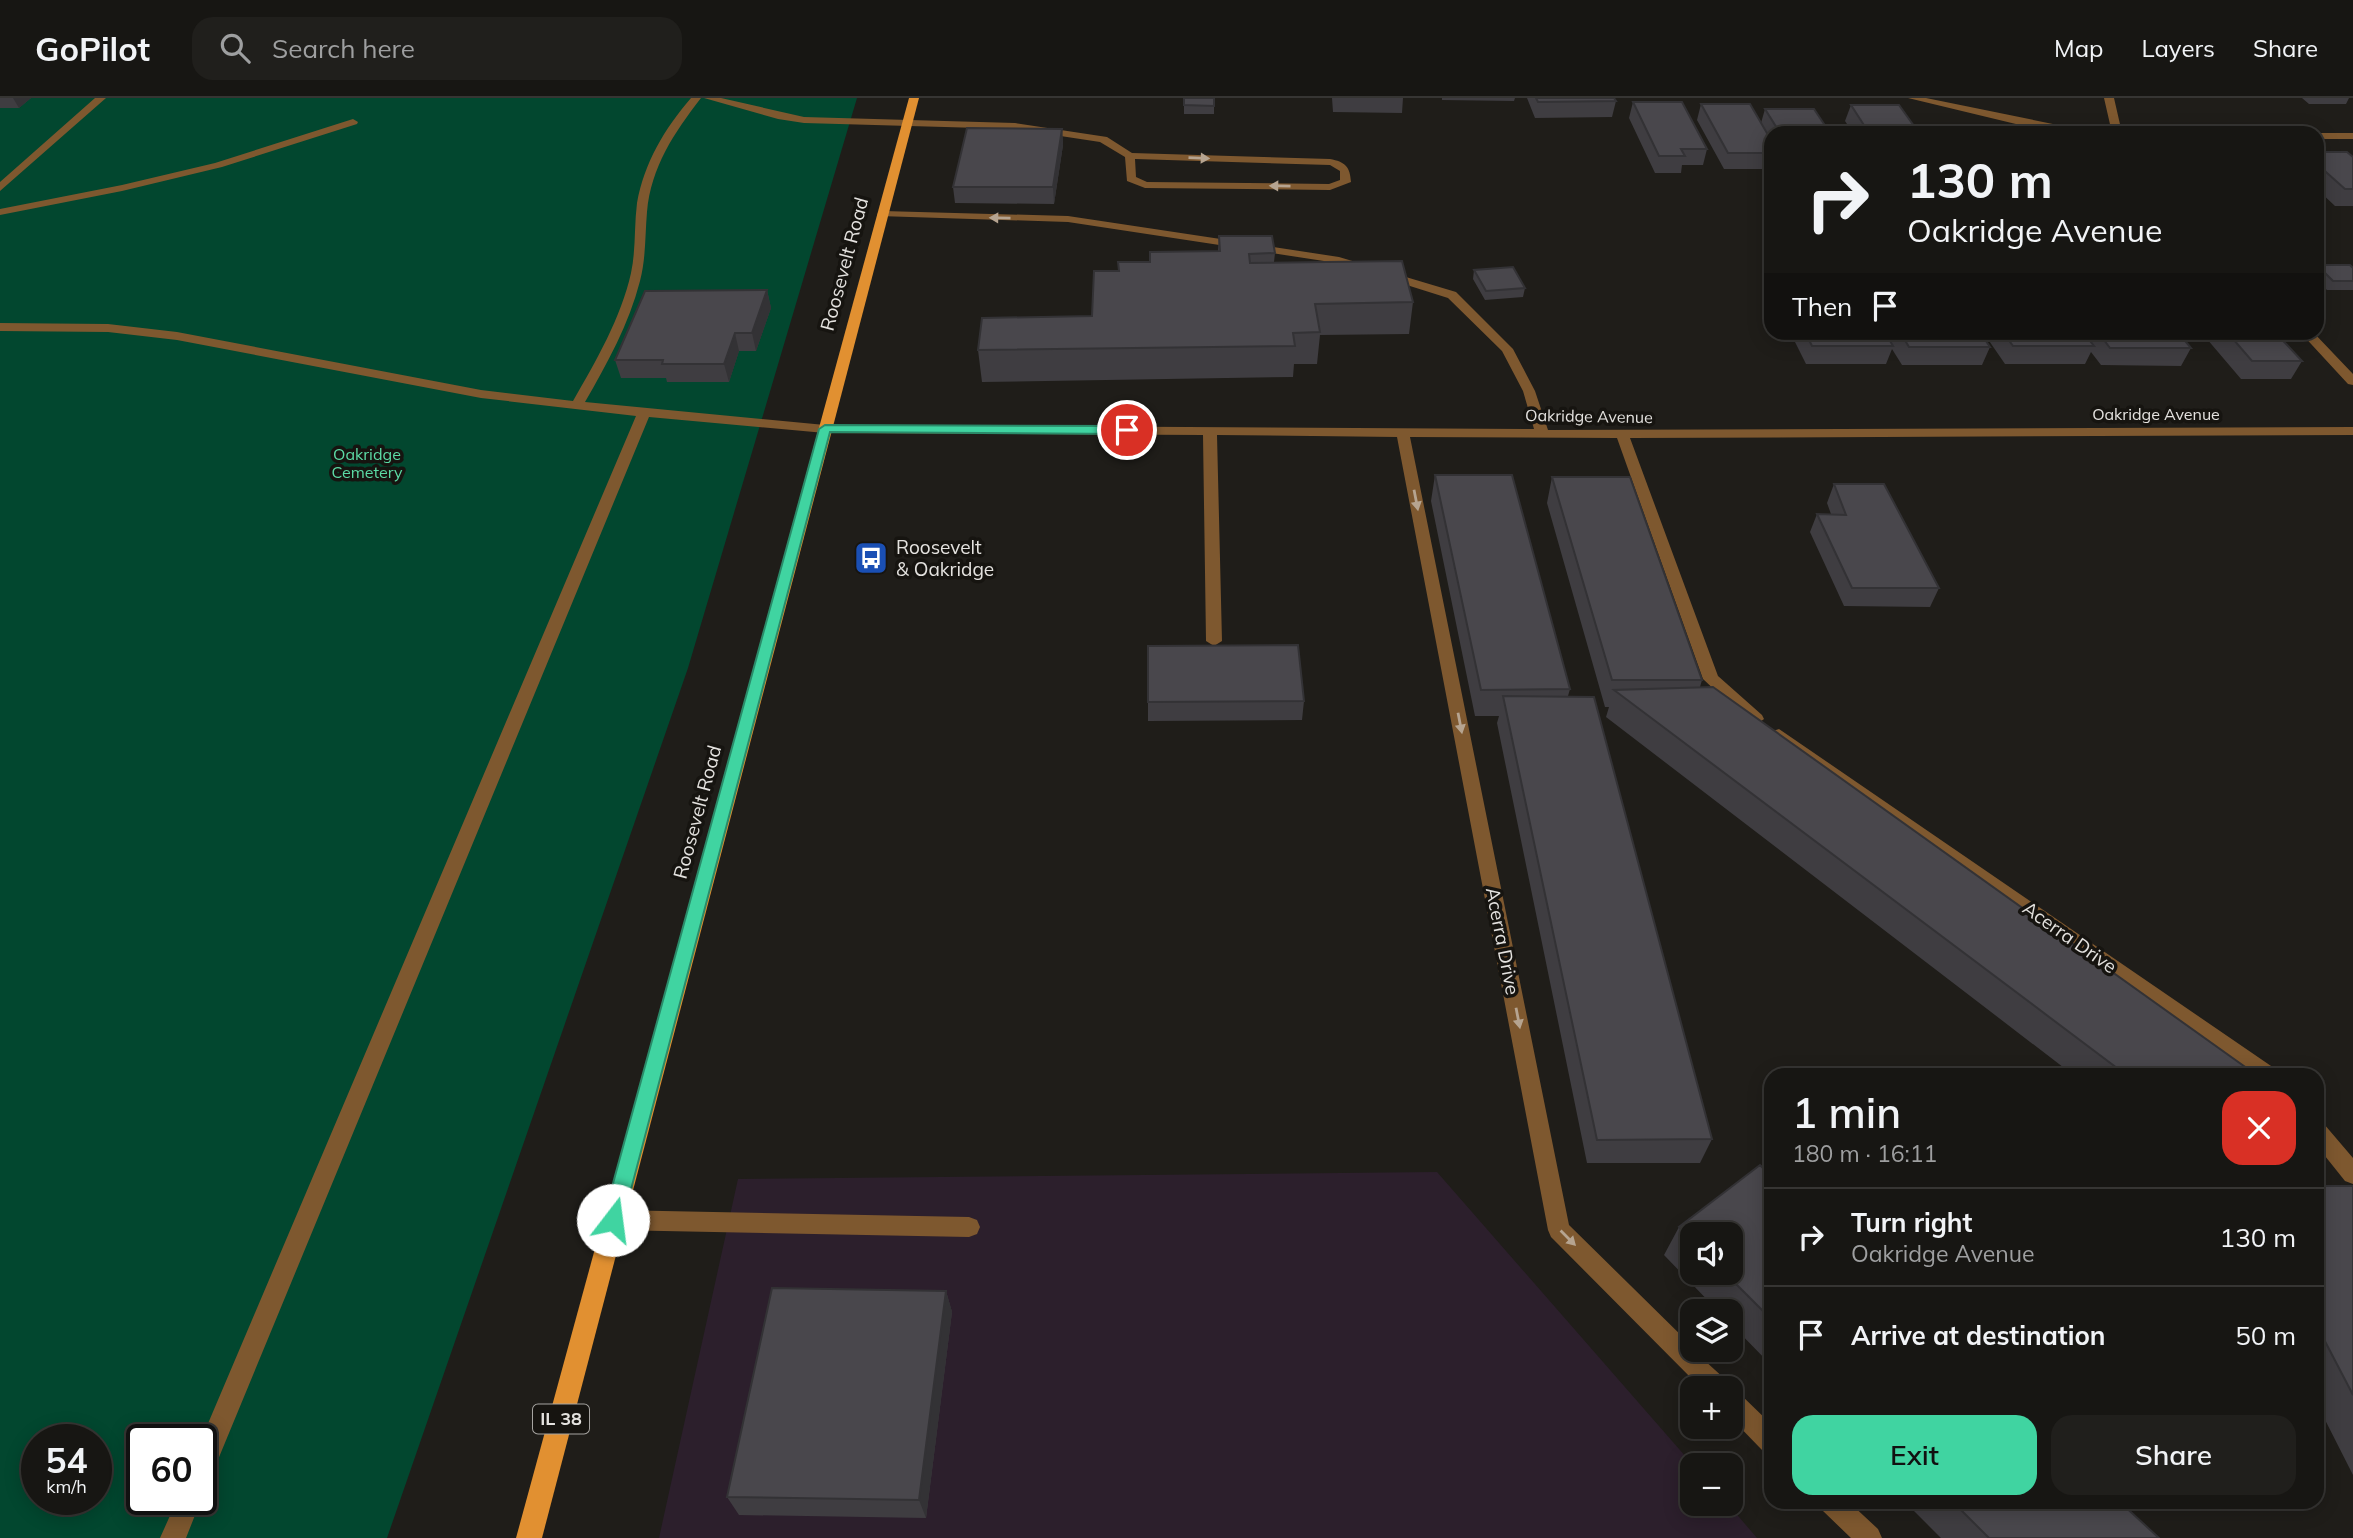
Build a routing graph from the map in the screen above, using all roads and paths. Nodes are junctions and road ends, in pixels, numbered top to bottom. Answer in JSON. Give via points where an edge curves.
{"nodes":[{"id":1,"x":101,"y":98,"type":"edge"},
{"id":2,"x":696,"y":98,"type":"edge"},
{"id":3,"x":709,"y":98,"type":"edge"},
{"id":4,"x":914,"y":98,"type":"edge"},
{"id":5,"x":1913,"y":98,"type":"edge"},
{"id":6,"x":2109,"y":98,"type":"edge"},
{"id":7,"x":353,"y":122,"type":"dead end"},
{"id":8,"x":907,"y":123,"type":"junction"},
{"id":9,"x":2046,"y":126,"type":"edge"},
{"id":10,"x":2115,"y":126,"type":"edge"},
{"id":11,"x":2324,"y":135,"type":"edge"},
{"id":12,"x":2353,"y":136,"type":"edge"},
{"id":13,"x":1130,"y":156,"type":"junction"},
{"id":14,"x":0,"y":188,"type":"edge"},
{"id":15,"x":0,"y":212,"type":"edge"},
{"id":16,"x":883,"y":214,"type":"junction"},
{"id":17,"x":0,"y":327,"type":"edge"},
{"id":18,"x":2314,"y":340,"type":"edge"},
{"id":19,"x":2353,"y":381,"type":"edge"},
{"id":20,"x":577,"y":405,"type":"junction"},
{"id":21,"x":644,"y":413,"type":"junction"},
{"id":22,"x":825,"y":429,"type":"junction"},
{"id":23,"x":1210,"y":430,"type":"junction"},
{"id":24,"x":2353,"y":431,"type":"edge"},
{"id":25,"x":1542,"y":432,"type":"junction"},
{"id":26,"x":1403,"y":433,"type":"junction"},
{"id":27,"x":1622,"y":434,"type":"junction"},
{"id":28,"x":1214,"y":641,"type":"dead end"},
{"id":29,"x":2258,"y":1068,"type":"edge"},
{"id":30,"x":2324,"y":1139,"type":"edge"},
{"id":31,"x":2353,"y":1174,"type":"edge"},
{"id":32,"x":613,"y":1220,"type":"junction"},
{"id":33,"x":969,"y":1227,"type":"dead end"},
{"id":34,"x":1706,"y":1376,"type":"edge"},
{"id":35,"x":1743,"y":1413,"type":"edge"},
{"id":36,"x":217,"y":1432,"type":"edge"},
{"id":37,"x":1764,"y":1434,"type":"edge"},
{"id":38,"x":1839,"y":1509,"type":"edge"},
{"id":39,"x":183,"y":1515,"type":"edge"},
{"id":40,"x":173,"y":1538,"type":"edge"},
{"id":41,"x":529,"y":1538,"type":"edge"},
{"id":42,"x":1869,"y":1538,"type":"edge"}],
"edges":[{"from":1,"to":14,"type":"street"},
{"from":2,"to":20,"type":"street","via":[[678,118],[652,170],[643,202],[634,282]]},
{"from":3,"to":8,"type":"street","via":[[793,119]]},
{"from":4,"to":8,"type":"main road","name":"Roosevelt Road","number":"IL 38"},
{"from":5,"to":9,"type":"street"},
{"from":6,"to":10,"type":"street"},
{"from":7,"to":15,"type":"street","via":[[218,165]]},
{"from":8,"to":13,"type":"street","via":[[1015,126],[1090,137]]},
{"from":8,"to":16,"type":"main road","name":"Roosevelt Road","number":"IL 38"},
{"from":11,"to":12,"type":"street"},
{"from":13,"to":13,"type":"street","one_way":true,"via":[[1330,162],[1345,170],[1346,182],[1330,187],[1145,185],[1131,179]]},
{"from":16,"to":22,"type":"main road","name":"Roosevelt Road","number":"IL 38"},
{"from":25,"to":16,"type":"street","one_way":true,"via":[[1529,391],[1507,349],[1452,295],[1339,260],[1068,219]]},
{"from":17,"to":20,"type":"street","name":"Oakridge Avenue","via":[[108,328],[177,336],[481,394]]},
{"from":18,"to":19,"type":"street"},
{"from":20,"to":21,"type":"street","name":"Oakridge Avenue"},
{"from":21,"to":22,"type":"street","name":"Oakridge Avenue"},
{"from":21,"to":36,"type":"street"},
{"from":22,"to":23,"type":"street","name":"Oakridge Avenue"},
{"from":22,"to":32,"type":"main road","name":"Roosevelt Road","number":"IL 38"},
{"from":23,"to":26,"type":"street","name":"Oakridge Avenue"},
{"from":23,"to":28,"type":"street"},
{"from":24,"to":27,"type":"street","name":"Oakridge Avenue"},
{"from":25,"to":26,"type":"street","name":"Oakridge Avenue"},
{"from":25,"to":27,"type":"street","name":"Oakridge Avenue"},
{"from":26,"to":34,"type":"street","name":"Acerra Drive","one_way":true,"via":[[1559,1230]]},
{"from":27,"to":29,"type":"street","name":"Acerra Drive","via":[[1711,679],[1743,709]]},
{"from":30,"to":31,"type":"street"},
{"from":32,"to":33,"type":"street"},
{"from":32,"to":41,"type":"main road","name":"Roosevelt Road","number":"IL 38"},
{"from":35,"to":37,"type":"street"},
{"from":38,"to":42,"type":"street"},
{"from":39,"to":40,"type":"street"}]}
